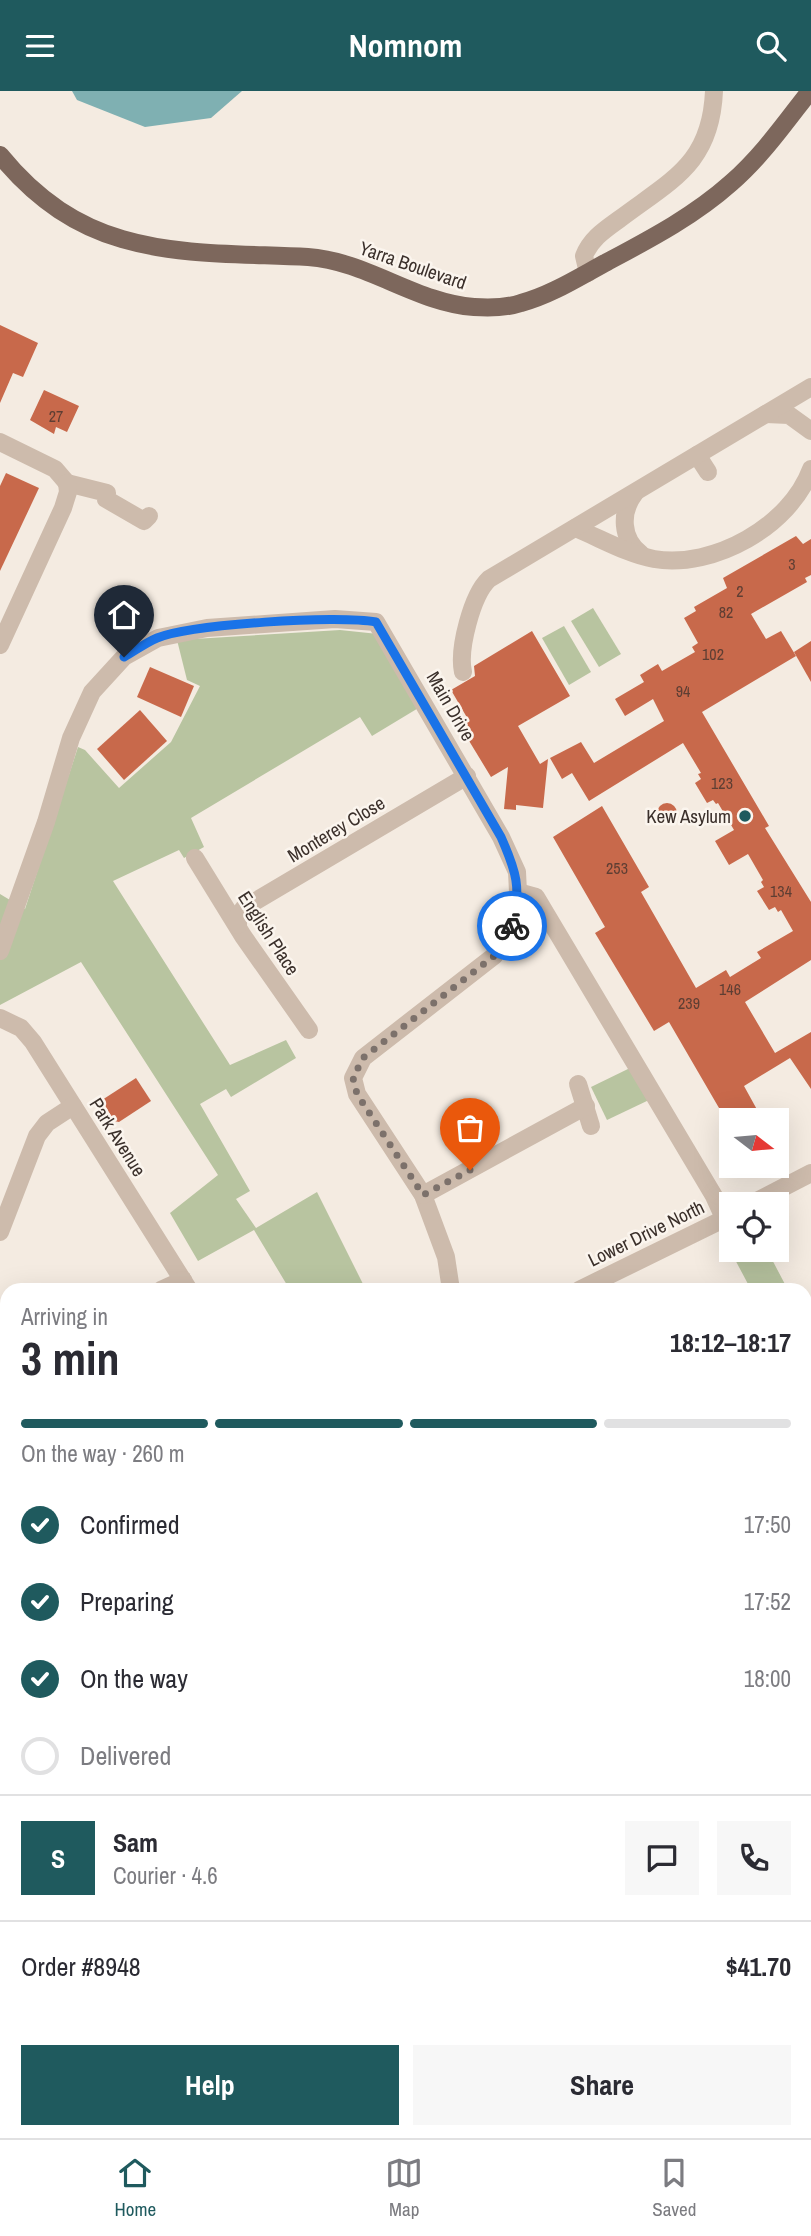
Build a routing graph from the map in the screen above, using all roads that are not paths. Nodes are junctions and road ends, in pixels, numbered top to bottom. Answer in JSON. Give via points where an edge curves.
{"nodes":[{"id":1,"x":714,"y":91,"type":"edge"},
{"id":2,"x":810,"y":91,"type":"edge"},
{"id":3,"x":0,"y":155,"type":"edge"},
{"id":4,"x":588,"y":273,"type":"junction"},
{"id":5,"x":811,"y":387,"type":"edge"},
{"id":6,"x":766,"y":415,"type":"junction"},
{"id":7,"x":811,"y":431,"type":"edge"},
{"id":8,"x":0,"y":442,"type":"edge"},
{"id":9,"x":697,"y":455,"type":"junction"},
{"id":10,"x":811,"y":469,"type":"edge"},
{"id":11,"x":708,"y":472,"type":"dead end"},
{"id":12,"x":67,"y":483,"type":"junction"},
{"id":13,"x":635,"y":493,"type":"junction"},
{"id":14,"x":149,"y":516,"type":"dead end"},
{"id":15,"x":575,"y":528,"type":"junction"},
{"id":16,"x":650,"y":558,"type":"junction"},
{"id":17,"x":0,"y":645,"type":"edge"},
{"id":18,"x":463,"y":672,"type":"dead end"},
{"id":19,"x":467,"y":776,"type":"junction"},
{"id":20,"x":195,"y":858,"type":"dead end"},
{"id":21,"x":518,"y":892,"type":"junction"},
{"id":22,"x":238,"y":925,"type":"junction"},
{"id":23,"x":0,"y":951,"type":"edge"},
{"id":24,"x":0,"y":1018,"type":"edge"},
{"id":25,"x":309,"y":1030,"type":"dead end"},
{"id":26,"x":578,"y":1084,"type":"dead end"},
{"id":27,"x":73,"y":1106,"type":"junction"},
{"id":28,"x":586,"y":1106,"type":"junction"},
{"id":29,"x":591,"y":1126,"type":"dead end"},
{"id":30,"x":811,"y":1173,"type":"edge"},
{"id":31,"x":774,"y":1192,"type":"edge"},
{"id":32,"x":423,"y":1195,"type":"junction"},
{"id":33,"x":719,"y":1203,"type":"edge"},
{"id":34,"x":719,"y":1220,"type":"edge"},
{"id":35,"x":0,"y":1232,"type":"edge"},
{"id":36,"x":185,"y":1283,"type":"edge"},
{"id":37,"x":450,"y":1283,"type":"edge"},
{"id":38,"x":593,"y":1283,"type":"edge"}],
"edges":[{"from":1,"to":4,"type":"street","via":[[713,118],[702,148],[683,171],[595,238],[584,256]]},
{"from":2,"to":4,"type":"main road","name":"Yarra Boulevard","via":[[731,184],[681,221]]},
{"from":3,"to":4,"type":"main road","name":"Yarra Boulevard","via":[[71,216],[116,238],[163,250],[328,260],[474,307],[523,303]]},
{"from":5,"to":6,"type":"street"},
{"from":6,"to":7,"type":"street","via":[[789,415]]},
{"from":6,"to":9,"type":"street"},
{"from":8,"to":12,"type":"street","via":[[55,468]]},
{"from":9,"to":11,"type":"street"},
{"from":9,"to":13,"type":"street"},
{"from":10,"to":16,"type":"street","via":[[788,506],[739,542],[695,560]]},
{"from":12,"to":14,"type":"street","via":[[107,493],[106,499],[144,521]]},
{"from":12,"to":17,"type":"street","via":[[64,508]]},
{"from":13,"to":15,"type":"street"},
{"from":13,"to":16,"type":"street","via":[[626,506],[626,533],[632,545]]},
{"from":15,"to":16,"type":"street"},
{"from":15,"to":18,"type":"street","via":[[482,585],[462,656]]},
{"from":19,"to":21,"type":"street","name":"Main Drive","via":[[517,872]]},
{"from":19,"to":22,"type":"street","name":"Monterey Close","via":[[244,908]]},
{"from":19,"to":23,"type":"street","name":"Main Drive","via":[[376,622],[335,619],[207,628],[158,638],[124,657],[92,692],[71,739]]},
{"from":20,"to":22,"type":"street","name":"English Place"},
{"from":21,"to":32,"type":"street","name":"Main Drive","via":[[512,926],[494,956],[363,1058],[353,1078],[357,1094]]},
{"from":21,"to":33,"type":"street","via":[[536,897]]},
{"from":22,"to":25,"type":"street","name":"English Place"},
{"from":24,"to":27,"type":"street","name":"Park Avenue","via":[[26,1033]]},
{"from":26,"to":28,"type":"street"},
{"from":27,"to":35,"type":"street","via":[[47,1123],[37,1136]]},
{"from":27,"to":36,"type":"street","name":"Park Avenue"},
{"from":28,"to":29,"type":"street"},
{"from":28,"to":32,"type":"street"},
{"from":30,"to":31,"type":"street"},
{"from":32,"to":37,"type":"street","name":"Main Drive","via":[[446,1257]]},
{"from":34,"to":38,"type":"street","name":"Lower Drive North"}]}
